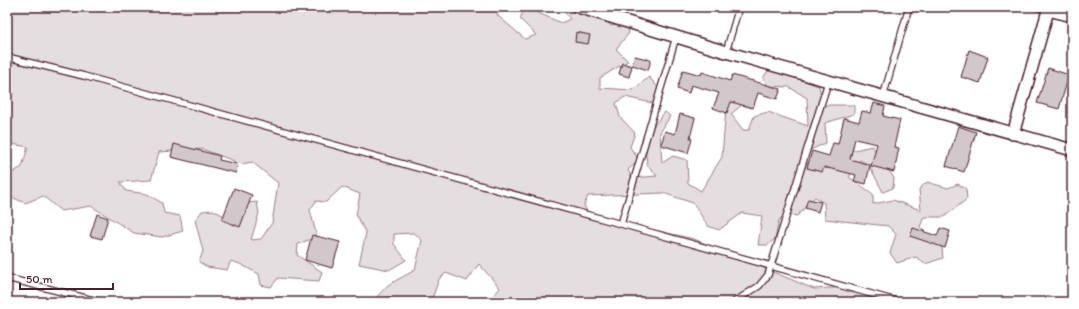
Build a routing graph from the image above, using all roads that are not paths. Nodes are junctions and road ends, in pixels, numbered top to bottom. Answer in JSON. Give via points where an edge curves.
{"nodes":[{"id":1,"x":578,"y":7,"type":"edge"},
{"id":2,"x":739,"y":7,"type":"edge"},
{"id":3,"x":909,"y":7,"type":"edge"},
{"id":4,"x":1045,"y":8,"type":"edge"},
{"id":5,"x":1072,"y":16,"type":"edge"},
{"id":6,"x":676,"y":37,"type":"junction"},
{"id":7,"x":726,"y":52,"type":"junction"},
{"id":8,"x":7,"y":57,"type":"edge"},
{"id":9,"x":828,"y":82,"type":"junction"},
{"id":10,"x":882,"y":97,"type":"junction"},
{"id":11,"x":1013,"y":134,"type":"junction"},
{"id":12,"x":1072,"y":150,"type":"edge"},
{"id":13,"x":621,"y":224,"type":"junction"},
{"id":14,"x":771,"y":265,"type":"junction"},
{"id":15,"x":7,"y":278,"type":"edge"},
{"id":16,"x":101,"y":302,"type":"edge"},
{"id":17,"x":734,"y":302,"type":"edge"},
{"id":18,"x":900,"y":302,"type":"edge"}],
"edges":[{"from":1,"to":6,"type":"street"},
{"from":2,"to":7,"type":"lane"},
{"from":3,"to":10,"type":"lane"},
{"from":4,"to":5,"type":"street"},
{"from":4,"to":11,"type":"street"},
{"from":6,"to":7,"type":"street"},
{"from":6,"to":13,"type":"lane"},
{"from":7,"to":9,"type":"street"},
{"from":8,"to":13,"type":"lane"},
{"from":9,"to":10,"type":"street"},
{"from":9,"to":14,"type":"lane"},
{"from":10,"to":11,"type":"street"},
{"from":11,"to":12,"type":"street"},
{"from":13,"to":14,"type":"lane"},
{"from":14,"to":17,"type":"lane","via":[[768,275],[759,286]]},
{"from":14,"to":18,"type":"lane"},
{"from":15,"to":16,"type":"lane"}]}
